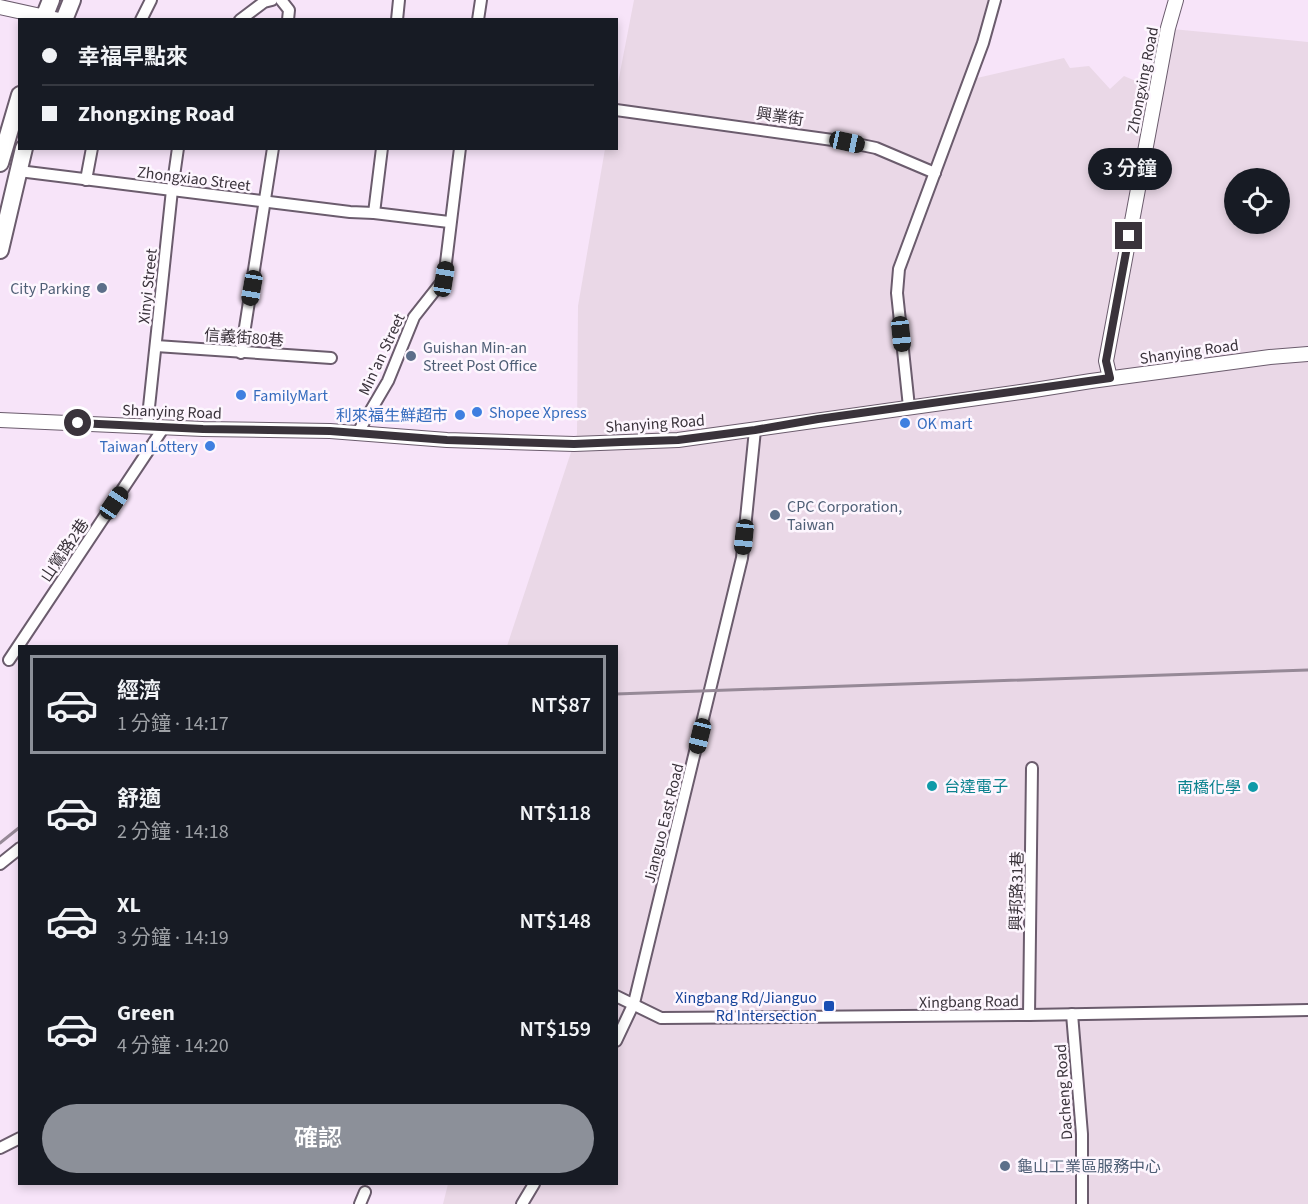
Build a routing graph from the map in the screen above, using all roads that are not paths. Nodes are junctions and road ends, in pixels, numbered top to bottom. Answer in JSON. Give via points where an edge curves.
{"nodes":[{"id":1,"x":51,"y":0,"type":"edge"},
{"id":2,"x":72,"y":0,"type":"edge"},
{"id":3,"x":152,"y":0,"type":"edge"},
{"id":4,"x":272,"y":0,"type":"edge"},
{"id":5,"x":281,"y":0,"type":"edge"},
{"id":6,"x":399,"y":0,"type":"edge"},
{"id":7,"x":480,"y":0,"type":"edge"},
{"id":8,"x":995,"y":0,"type":"edge"},
{"id":9,"x":1176,"y":0,"type":"edge"},
{"id":10,"x":0,"y":8,"type":"edge"},
{"id":11,"x":49,"y":18,"type":"edge"},
{"id":12,"x":65,"y":18,"type":"edge"},
{"id":13,"x":142,"y":18,"type":"edge"},
{"id":14,"x":243,"y":18,"type":"edge"},
{"id":15,"x":288,"y":18,"type":"edge"},
{"id":16,"x":397,"y":18,"type":"edge"},
{"id":17,"x":478,"y":18,"type":"edge"},
{"id":18,"x":18,"y":102,"type":"edge"},
{"id":19,"x":618,"y":110,"type":"edge"},
{"id":20,"x":24,"y":150,"type":"edge"},
{"id":21,"x":93,"y":150,"type":"edge"},
{"id":22,"x":178,"y":150,"type":"edge"},
{"id":23,"x":273,"y":150,"type":"edge"},
{"id":24,"x":382,"y":150,"type":"edge"},
{"id":25,"x":460,"y":150,"type":"edge"},
{"id":26,"x":0,"y":163,"type":"edge"},
{"id":27,"x":19,"y":171,"type":"junction"},
{"id":28,"x":935,"y":173,"type":"junction"},
{"id":29,"x":86,"y":180,"type":"junction"},
{"id":30,"x":172,"y":190,"type":"junction"},
{"id":31,"x":266,"y":202,"type":"junction"},
{"id":32,"x":370,"y":213,"type":"junction"},
{"id":33,"x":449,"y":222,"type":"junction"},
{"id":34,"x":0,"y":250,"type":"edge"},
{"id":35,"x":156,"y":346,"type":"junction"},
{"id":36,"x":241,"y":353,"type":"junction"},
{"id":37,"x":1308,"y":354,"type":"edge"},
{"id":38,"x":331,"y":358,"type":"dead end"},
{"id":39,"x":1110,"y":378,"type":"junction"},
{"id":40,"x":909,"y":407,"type":"junction"},
{"id":41,"x":0,"y":420,"type":"edge"},
{"id":42,"x":147,"y":426,"type":"junction"},
{"id":43,"x":164,"y":427,"type":"junction"},
{"id":44,"x":755,"y":430,"type":"junction"},
{"id":45,"x":357,"y":434,"type":"junction"},
{"id":46,"x":19,"y":645,"type":"edge"},
{"id":47,"x":18,"y":646,"type":"edge"},
{"id":48,"x":9,"y":660,"type":"dead end"},
{"id":49,"x":1032,"y":768,"type":"dead end"},
{"id":50,"x":18,"y":850,"type":"edge"},
{"id":51,"x":0,"y":864,"type":"edge"},
{"id":52,"x":618,"y":997,"type":"edge"},
{"id":53,"x":634,"y":1004,"type":"junction"},
{"id":54,"x":1308,"y":1010,"type":"edge"},
{"id":55,"x":1072,"y":1014,"type":"junction"},
{"id":56,"x":1029,"y":1015,"type":"junction"},
{"id":57,"x":618,"y":1037,"type":"edge"},
{"id":58,"x":18,"y":1138,"type":"edge"},
{"id":59,"x":0,"y":1148,"type":"edge"},
{"id":60,"x":533,"y":1185,"type":"edge"},
{"id":61,"x":365,"y":1191,"type":"dead end"},
{"id":62,"x":360,"y":1204,"type":"edge"},
{"id":63,"x":522,"y":1204,"type":"edge"},
{"id":64,"x":1082,"y":1204,"type":"edge"}],
"edges":[{"from":1,"to":11,"type":"main road"},
{"from":2,"to":12,"type":"main road"},
{"from":3,"to":13,"type":"street"},
{"from":4,"to":14,"type":"street"},
{"from":5,"to":15,"type":"street","via":[[289,10]]},
{"from":6,"to":16,"type":"street"},
{"from":7,"to":17,"type":"street"},
{"from":8,"to":28,"type":"street"},
{"from":9,"to":39,"type":"street","name":"Zhongxing Road","via":[[1106,361]]},
{"from":10,"to":11,"type":"street"},
{"from":18,"to":26,"type":"main road"},
{"from":19,"to":28,"type":"street","name":"興業街","via":[[847,142],[876,148]]},
{"from":20,"to":27,"type":"main road"},
{"from":21,"to":29,"type":"street"},
{"from":22,"to":30,"type":"street","name":"Xinyi Street"},
{"from":23,"to":31,"type":"street"},
{"from":24,"to":32,"type":"street"},
{"from":25,"to":33,"type":"street","name":"Min'an Street"},
{"from":27,"to":29,"type":"street","name":"Zhongxiao Street"},
{"from":27,"to":34,"type":"main road"},
{"from":28,"to":40,"type":"street","via":[[899,270],[897,293]]},
{"from":29,"to":30,"type":"street","name":"Zhongxiao Street"},
{"from":30,"to":31,"type":"street","name":"Zhongxiao Street"},
{"from":30,"to":35,"type":"street","name":"Xinyi Street"},
{"from":31,"to":32,"type":"street","name":"Zhongxiao Street"},
{"from":31,"to":36,"type":"street"},
{"from":32,"to":33,"type":"street","name":"Zhongxiao Street"},
{"from":33,"to":45,"type":"street","name":"Min'an Street","via":[[444,279],[414,317],[388,381]]},
{"from":35,"to":36,"type":"street","name":"信義街80巷"},
{"from":35,"to":42,"type":"street","name":"Xinyi Street"},
{"from":36,"to":38,"type":"street","name":"信義街80巷"},
{"from":37,"to":39,"type":"street","name":"Shanying Road"},
{"from":39,"to":40,"type":"street","name":"Shanying Road"},
{"from":40,"to":44,"type":"street","name":"Shanying Road"},
{"from":41,"to":42,"type":"street","name":"Shanying Road"},
{"from":42,"to":43,"type":"street","name":"Shanying Road"},
{"from":43,"to":45,"type":"street","name":"Shanying Road"},
{"from":43,"to":46,"type":"street","name":"山鶯路2巷"},
{"from":44,"to":45,"type":"street","name":"Shanying Road","via":[[678,440],[574,444]]},
{"from":44,"to":53,"type":"street","name":"Jianguo East Road","via":[[742,558]]},
{"from":47,"to":48,"type":"street","name":"山鶯路2巷"},
{"from":49,"to":56,"type":"street","name":"興邦路31巷"},
{"from":50,"to":51,"type":"street"},
{"from":52,"to":53,"type":"street","name":"Xingbang Road"},
{"from":53,"to":56,"type":"street","name":"Xingbang Road","via":[[661,1018]]},
{"from":53,"to":57,"type":"street","name":"Jianguo East Road"},
{"from":54,"to":55,"type":"street","name":"Xingbang Road"},
{"from":55,"to":56,"type":"street","name":"Xingbang Road"},
{"from":55,"to":64,"type":"street","name":"Dacheng Road","via":[[1082,1134]]},
{"from":58,"to":59,"type":"street"},
{"from":60,"to":63,"type":"street"},
{"from":61,"to":62,"type":"street"}]}
